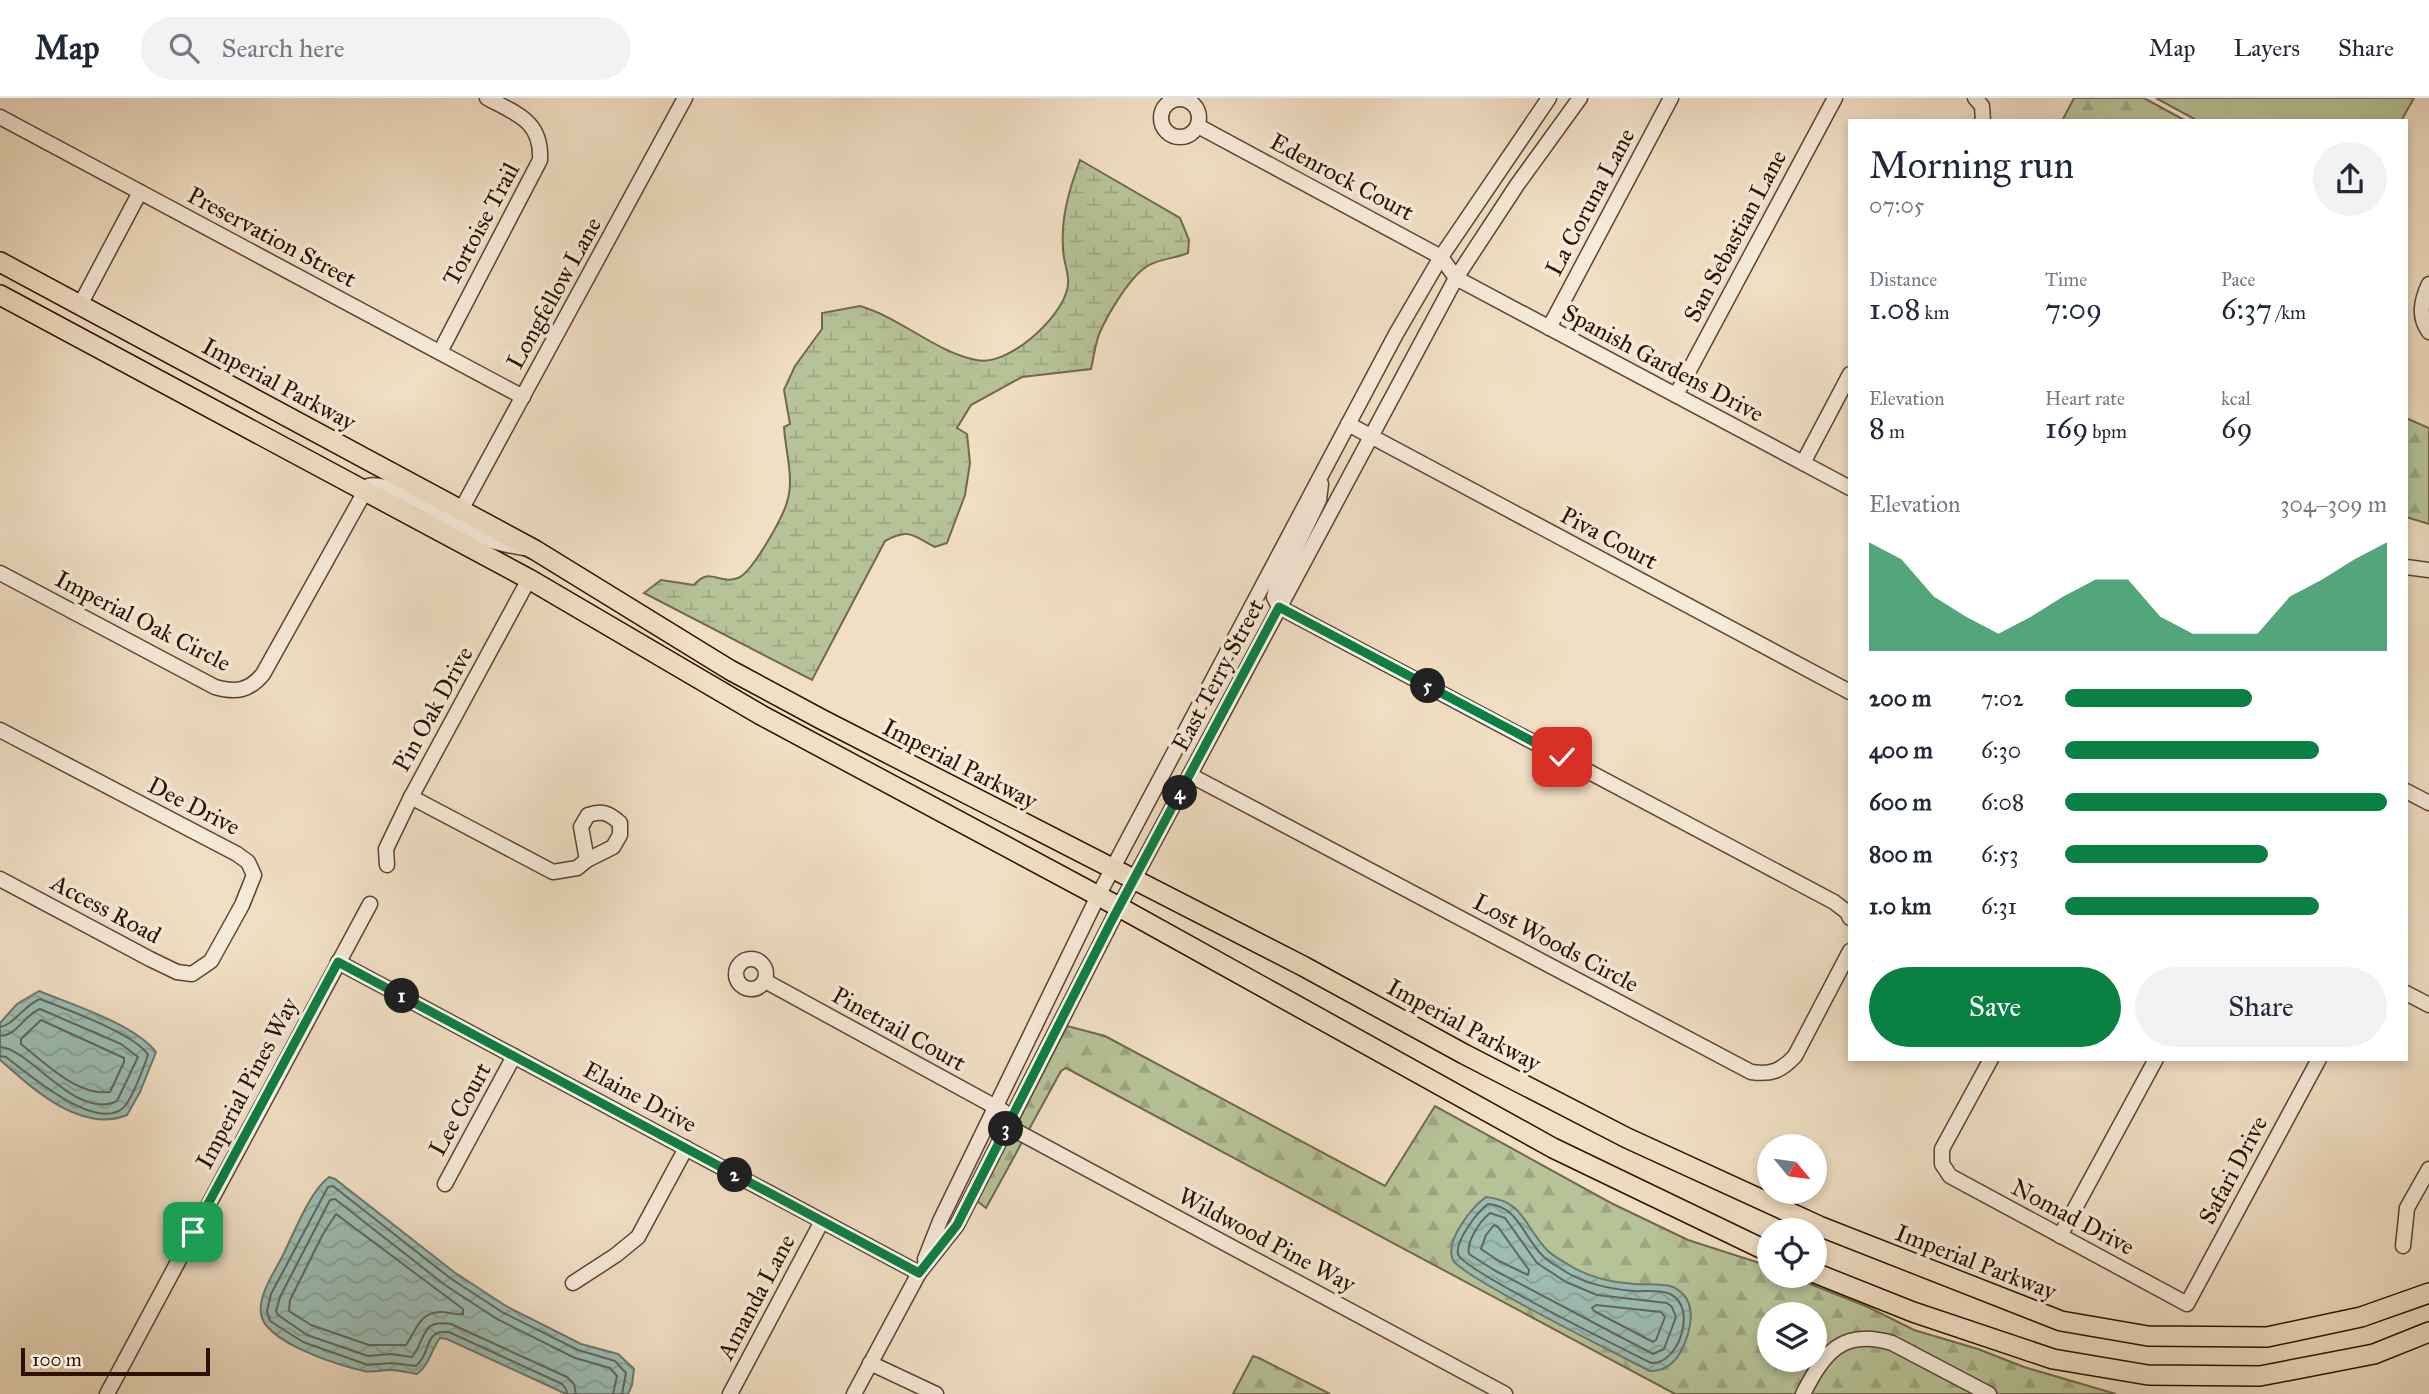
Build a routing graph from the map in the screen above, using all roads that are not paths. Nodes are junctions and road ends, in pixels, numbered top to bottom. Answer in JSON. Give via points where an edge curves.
{"nodes":[{"id":1,"x":487,"y":98,"type":"edge"},
{"id":2,"x":685,"y":98,"type":"edge"},
{"id":3,"x":1549,"y":98,"type":"edge"},
{"id":4,"x":1580,"y":98,"type":"edge"},
{"id":5,"x":1671,"y":98,"type":"edge"},
{"id":6,"x":1835,"y":98,"type":"edge"},
{"id":7,"x":0,"y":117,"type":"edge"},
{"id":8,"x":1198,"y":126,"type":"dead end"},
{"id":9,"x":140,"y":192,"type":"junction"},
{"id":10,"x":1441,"y":257,"type":"junction"},
{"id":11,"x":0,"y":262,"type":"edge"},
{"id":12,"x":0,"y":277,"type":"edge"},
{"id":13,"x":1456,"y":278,"type":"junction"},
{"id":14,"x":2429,"y":284,"type":"edge"},
{"id":15,"x":0,"y":295,"type":"edge"},
{"id":16,"x":80,"y":305,"type":"junction"},
{"id":17,"x":2425,"y":326,"type":"edge"},
{"id":18,"x":1549,"y":328,"type":"junction"},
{"id":19,"x":93,"y":344,"type":"junction"},
{"id":20,"x":440,"y":352,"type":"junction"},
{"id":21,"x":1848,"y":378,"type":"edge"},
{"id":22,"x":1676,"y":395,"type":"junction"},
{"id":23,"x":523,"y":397,"type":"junction"},
{"id":24,"x":1348,"y":424,"type":"junction"},
{"id":25,"x":1370,"y":436,"type":"junction"},
{"id":26,"x":1803,"y":463,"type":"junction"},
{"id":27,"x":1324,"y":470,"type":"junction"},
{"id":28,"x":1848,"y":487,"type":"edge"},
{"id":29,"x":364,"y":490,"type":"junction"},
{"id":30,"x":461,"y":510,"type":"junction"},
{"id":31,"x":535,"y":550,"type":"junction"},
{"id":32,"x":2408,"y":567,"type":"edge"},
{"id":33,"x":2429,"y":570,"type":"edge"},
{"id":34,"x":0,"y":573,"type":"edge"},
{"id":35,"x":530,"y":579,"type":"junction"},
{"id":36,"x":1279,"y":607,"type":"junction"},
{"id":37,"x":1848,"y":691,"type":"edge"},
{"id":38,"x":0,"y":730,"type":"edge"},
{"id":39,"x":1190,"y":775,"type":"junction"},
{"id":40,"x":2408,"y":792,"type":"edge"},
{"id":41,"x":411,"y":797,"type":"junction"},
{"id":42,"x":2427,"y":797,"type":"edge"},
{"id":43,"x":587,"y":860,"type":"dead end"},
{"id":44,"x":387,"y":864,"type":"dead end"},
{"id":45,"x":1112,"y":868,"type":"junction"},
{"id":46,"x":0,"y":878,"type":"edge"},
{"id":47,"x":1134,"y":880,"type":"junction"},
{"id":48,"x":1098,"y":896,"type":"junction"},
{"id":49,"x":370,"y":904,"type":"dead end"},
{"id":50,"x":1119,"y":907,"type":"junction"},
{"id":51,"x":1848,"y":914,"type":"edge"},
{"id":52,"x":1848,"y":955,"type":"edge"},
{"id":53,"x":338,"y":962,"type":"junction"},
{"id":54,"x":192,"y":974,"type":"joint"},
{"id":55,"x":765,"y":981,"type":"dead end"},
{"id":56,"x":2408,"y":994,"type":"edge"},
{"id":57,"x":2429,"y":1005,"type":"edge"},
{"id":58,"x":514,"y":1056,"type":"junction"},
{"id":59,"x":1990,"y":1061,"type":"edge"},
{"id":60,"x":2154,"y":1061,"type":"edge"},
{"id":61,"x":2318,"y":1061,"type":"edge"},
{"id":62,"x":996,"y":1107,"type":"junction"},
{"id":63,"x":1010,"y":1121,"type":"junction"},
{"id":64,"x":686,"y":1148,"type":"junction"},
{"id":65,"x":2429,"y":1169,"type":"edge"},
{"id":66,"x":445,"y":1184,"type":"dead end"},
{"id":67,"x":822,"y":1221,"type":"junction"},
{"id":68,"x":2060,"y":1236,"type":"junction"},
{"id":69,"x":1757,"y":1246,"type":"edge"},
{"id":70,"x":2403,"y":1246,"type":"dead end"},
{"id":71,"x":919,"y":1273,"type":"junction"},
{"id":72,"x":1827,"y":1278,"type":"edge"},
{"id":73,"x":573,"y":1283,"type":"dead end"},
{"id":74,"x":2429,"y":1293,"type":"edge"},
{"id":75,"x":2187,"y":1304,"type":"joint"},
{"id":76,"x":2429,"y":1332,"type":"edge"},
{"id":77,"x":870,"y":1363,"type":"junction"},
{"id":78,"x":107,"y":1394,"type":"edge"},
{"id":79,"x":730,"y":1394,"type":"edge"},
{"id":80,"x":854,"y":1394,"type":"edge"},
{"id":81,"x":936,"y":1394,"type":"edge"},
{"id":82,"x":1504,"y":1394,"type":"edge"},
{"id":83,"x":1803,"y":1394,"type":"edge"},
{"id":84,"x":1989,"y":1394,"type":"edge"}],
"edges":[{"from":1,"to":20,"type":"street","name":"Tortoise Trail","via":[[528,121],[537,133],[540,160]]},
{"from":2,"to":23,"type":"street","name":"Longfellow Lane"},
{"from":3,"to":10,"type":"street"},
{"from":4,"to":13,"type":"street","name":"East Terry Street"},
{"from":5,"to":18,"type":"street","name":"La Coruna Lane"},
{"from":6,"to":22,"type":"street","name":"San Sebastian Lane"},
{"from":7,"to":9,"type":"street","name":"Preservation Street"},
{"from":8,"to":10,"type":"street","name":"Edenrock Court"},
{"from":9,"to":16,"type":"street"},
{"from":9,"to":20,"type":"street","name":"Preservation Street"},
{"from":10,"to":13,"type":"street","name":"Edenrock Court"},
{"from":10,"to":24,"type":"street"},
{"from":11,"to":16,"type":"main road","name":"Imperial Parkway"},
{"from":12,"to":16,"type":"main road","via":[[61,306]]},
{"from":13,"to":18,"type":"street","name":"Spanish Gardens Drive"},
{"from":13,"to":25,"type":"street","name":"East Terry Street"},
{"from":14,"to":17,"type":"street","via":[[2423,297]]},
{"from":15,"to":19,"type":"main road","name":"Imperial Parkway"},
{"from":16,"to":19,"type":"main road"},
{"from":16,"to":30,"type":"main road","name":"Imperial Parkway"},
{"from":18,"to":22,"type":"street","name":"Spanish Gardens Drive"},
{"from":19,"to":29,"type":"main road","name":"Imperial Parkway"},
{"from":20,"to":23,"type":"street","name":"Preservation Street"},
{"from":21,"to":26,"type":"street"},
{"from":22,"to":26,"type":"street","name":"Spanish Gardens Drive"},
{"from":23,"to":30,"type":"street","name":"Longfellow Lane"},
{"from":24,"to":25,"type":"street","name":"Piva Court"},
{"from":24,"to":27,"type":"street"},
{"from":25,"to":36,"type":"street","name":"East Terry Street"},
{"from":25,"to":37,"type":"street","name":"Piva Court"},
{"from":26,"to":28,"type":"street","name":"Spanish Gardens Drive"},
{"from":27,"to":36,"type":"street","via":[[1319,500],[1276,589]]},
{"from":27,"to":45,"type":"street"},
{"from":29,"to":31,"type":"street","name":"Imperial Parkway","via":[[372,485],[393,489],[485,538]]},
{"from":29,"to":34,"type":"street","name":"Imperial Oak Circle","via":[[263,674],[243,691],[215,687]]},
{"from":29,"to":35,"type":"main road","name":"Imperial Parkway"},
{"from":30,"to":31,"type":"main road","name":"Imperial Parkway"},
{"from":31,"to":45,"type":"main road","name":"Imperial Parkway","via":[[730,670]]},
{"from":32,"to":33,"type":"street"},
{"from":35,"to":41,"type":"street","name":"Pin Oak Drive"},
{"from":35,"to":48,"type":"main road","name":"Imperial Parkway","via":[[761,715]]},
{"from":36,"to":39,"type":"street","name":"East Terry Street"},
{"from":36,"to":51,"type":"street","via":[[1834,902]]},
{"from":38,"to":54,"type":"street","name":"Dee Drive","via":[[248,862],[254,875],[242,905],[211,961]]},
{"from":39,"to":47,"type":"street","name":"East Terry Street"},
{"from":39,"to":52,"type":"street","name":"Lost Woods Circle","via":[[1751,1072],[1768,1074],[1784,1069],[1795,1056]]},
{"from":40,"to":42,"type":"street"},
{"from":41,"to":43,"type":"street","via":[[553,872],[577,868]]},
{"from":41,"to":44,"type":"street","name":"Pin Oak Drive","via":[[386,849]]},
{"from":45,"to":47,"type":"main road","name":"Imperial Parkway"},
{"from":45,"to":48,"type":"street"},
{"from":46,"to":54,"type":"street","name":"Access Road","via":[[150,959]]},
{"from":47,"to":50,"type":"street","name":"East Terry Street"},
{"from":47,"to":74,"type":"main road","name":"Imperial Parkway","via":[[1627,1138],[1819,1226],[2061,1321],[2148,1336],[2267,1337],[2361,1317]]},
{"from":48,"to":50,"type":"main road","name":"Imperial Parkway"},
{"from":48,"to":62,"type":"street"},
{"from":49,"to":53,"type":"street","name":"Imperial Pines Way"},
{"from":50,"to":63,"type":"street","name":"East Terry Street"},
{"from":50,"to":69,"type":"main road","name":"Imperial Parkway","via":[[1553,1148]]},
{"from":53,"to":58,"type":"street","name":"Elaine Drive"},
{"from":53,"to":78,"type":"street","name":"Imperial Pines Way"},
{"from":55,"to":62,"type":"street","name":"Pinetrail Court"},
{"from":56,"to":57,"type":"street"},
{"from":58,"to":64,"type":"street","name":"Elaine Drive"},
{"from":58,"to":66,"type":"street","name":"Lee Court"},
{"from":59,"to":68,"type":"street","name":"Nomad Drive","via":[[1942,1149],[1942,1164],[1950,1176]]},
{"from":60,"to":68,"type":"street"},
{"from":61,"to":75,"type":"street","name":"Safari Drive"},
{"from":62,"to":63,"type":"street","name":"Pinetrail Court"},
{"from":62,"to":71,"type":"street"},
{"from":63,"to":71,"type":"street","name":"East Terry Street","via":[[957,1225]]},
{"from":63,"to":82,"type":"street","name":"Wildwood Pine Way"},
{"from":64,"to":67,"type":"street","name":"Elaine Drive"},
{"from":64,"to":73,"type":"street","via":[[638,1237]]},
{"from":65,"to":70,"type":"street","via":[[2407,1208]]},
{"from":67,"to":71,"type":"street","name":"Elaine Drive"},
{"from":67,"to":79,"type":"street","name":"Amanda Lane"},
{"from":68,"to":75,"type":"street","name":"Nomad Drive"},
{"from":71,"to":77,"type":"street","name":"East Terry Street"},
{"from":72,"to":76,"type":"main road","via":[[2053,1359],[2148,1376],[2260,1376],[2374,1354]]},
{"from":77,"to":80,"type":"street","name":"East Terry Street"},
{"from":77,"to":81,"type":"street"},
{"from":83,"to":84,"type":"street","via":[[1826,1354],[1858,1338],[1875,1338]]}]}
